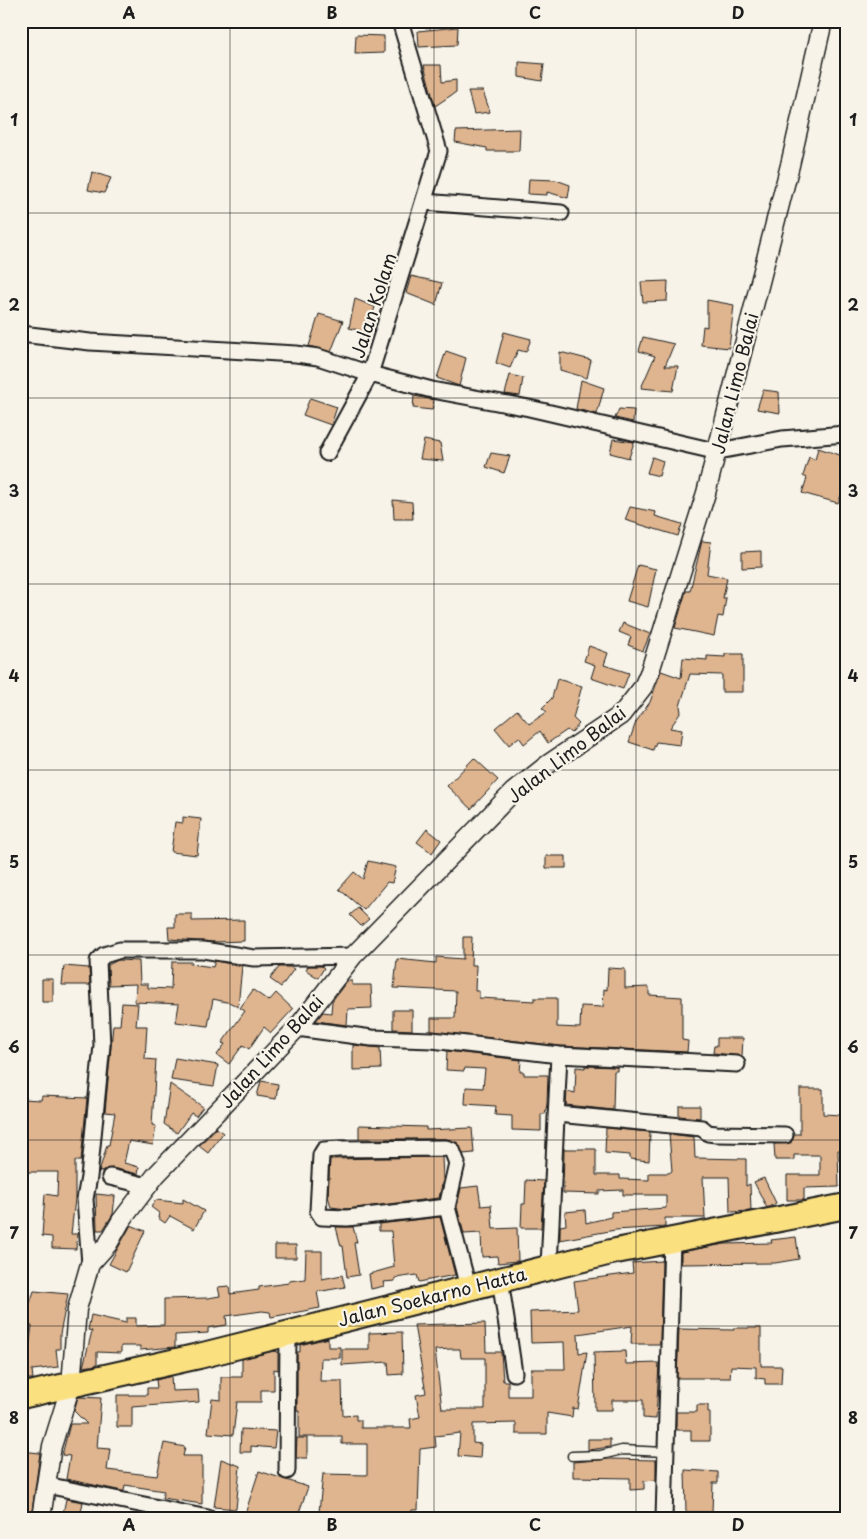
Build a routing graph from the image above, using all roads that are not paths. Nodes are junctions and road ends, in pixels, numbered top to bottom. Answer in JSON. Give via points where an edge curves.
{"nodes":[{"id":1,"x":400,"y":21,"type":"edge"},
{"id":2,"x":823,"y":21,"type":"edge"},
{"id":3,"x":424,"y":202,"type":"junction"},
{"id":4,"x":561,"y":213,"type":"dead end"},
{"id":5,"x":21,"y":334,"type":"edge"},
{"id":6,"x":370,"y":374,"type":"junction"},
{"id":7,"x":846,"y":434,"type":"edge"},
{"id":8,"x":718,"y":450,"type":"junction"},
{"id":9,"x":327,"y":453,"type":"dead end"},
{"id":10,"x":353,"y":956,"type":"junction"},
{"id":11,"x":297,"y":1028,"type":"junction"},
{"id":12,"x":559,"y":1055,"type":"junction"},
{"id":13,"x":737,"y":1064,"type":"dead end"},
{"id":14,"x":556,"y":1114,"type":"junction"},
{"id":15,"x":785,"y":1135,"type":"dead end"},
{"id":16,"x":110,"y":1177,"type":"dead end"},
{"id":17,"x":148,"y":1186,"type":"junction"},
{"id":18,"x":846,"y":1206,"type":"edge"},
{"id":19,"x":447,"y":1207,"type":"junction"},
{"id":20,"x":672,"y":1240,"type":"junction"},
{"id":21,"x":90,"y":1264,"type":"junction"},
{"id":22,"x":549,"y":1266,"type":"junction"},
{"id":23,"x":500,"y":1279,"type":"junction"},
{"id":24,"x":468,"y":1287,"type":"junction"},
{"id":25,"x":288,"y":1332,"type":"junction"},
{"id":26,"x":514,"y":1373,"type":"dead end"},
{"id":27,"x":71,"y":1384,"type":"junction"},
{"id":28,"x":21,"y":1396,"type":"edge"},
{"id":29,"x":666,"y":1452,"type":"junction"},
{"id":30,"x":572,"y":1456,"type":"dead end"},
{"id":31,"x":287,"y":1471,"type":"dead end"},
{"id":32,"x":46,"y":1485,"type":"junction"},
{"id":33,"x":41,"y":1518,"type":"edge"},
{"id":34,"x":208,"y":1518,"type":"edge"},
{"id":35,"x":664,"y":1518,"type":"edge"}],
"edges":[{"from":1,"to":3,"type":"street","name":"Jalan Kolam","via":[[439,147]]},
{"from":2,"to":8,"type":"street","name":"Jalan Limo Balai"},
{"from":3,"to":4,"type":"street"},
{"from":3,"to":6,"type":"street","name":"Jalan Kolam"},
{"from":5,"to":6,"type":"street","via":[[90,342],[302,354]]},
{"from":6,"to":8,"type":"street","name":"Jalan Kolam"},
{"from":6,"to":9,"type":"street"},
{"from":7,"to":8,"type":"street","via":[[782,439]]},
{"from":8,"to":10,"type":"street","name":"Jalan Limo Balai","via":[[650,671],[632,701],[608,725],[546,765],[513,792]]},
{"from":10,"to":11,"type":"street","name":"Jalan Limo Balai"},
{"from":10,"to":21,"type":"street","via":[[254,958],[203,950],[120,950],[104,955],[98,961],[102,1045],[85,1199]]},
{"from":11,"to":12,"type":"street"},
{"from":11,"to":17,"type":"street","name":"Jalan Limo Balai"},
{"from":12,"to":13,"type":"street"},
{"from":12,"to":14,"type":"street"},
{"from":14,"to":15,"type":"street","via":[[702,1128],[716,1134]]},
{"from":14,"to":22,"type":"street"},
{"from":16,"to":17,"type":"street"},
{"from":17,"to":21,"type":"street","name":"Jalan Limo Balai","via":[[108,1244]]},
{"from":18,"to":20,"type":"highway","name":"Jalan Soekarno Hatta"},
{"from":19,"to":19,"type":"street","via":[[457,1163],[452,1150],[324,1150],[321,1155],[318,1211],[322,1217],[347,1218]]},
{"from":19,"to":24,"type":"street"},
{"from":20,"to":22,"type":"highway","name":"Jalan Soekarno Hatta"},
{"from":20,"to":29,"type":"street"},
{"from":21,"to":27,"type":"street","name":"Jalan Limo Balai","via":[[77,1309]]},
{"from":22,"to":23,"type":"highway","name":"Jalan Soekarno Hatta"},
{"from":23,"to":24,"type":"highway","name":"Jalan Soekarno Hatta"},
{"from":23,"to":26,"type":"street"},
{"from":24,"to":25,"type":"highway","name":"Jalan Soekarno Hatta"},
{"from":25,"to":27,"type":"highway","name":"Jalan Soekarno Hatta","via":[[199,1356]]},
{"from":25,"to":31,"type":"street"},
{"from":27,"to":28,"type":"highway","name":"Jalan Soekarno Hatta"},
{"from":27,"to":32,"type":"street","name":"Jalan Limo Balai","via":[[52,1446]]},
{"from":29,"to":30,"type":"lane","via":[[622,1450],[602,1456]]},
{"from":29,"to":35,"type":"street"},
{"from":32,"to":33,"type":"street","name":"Jalan Limo Balai"},
{"from":32,"to":34,"type":"street"}]}
